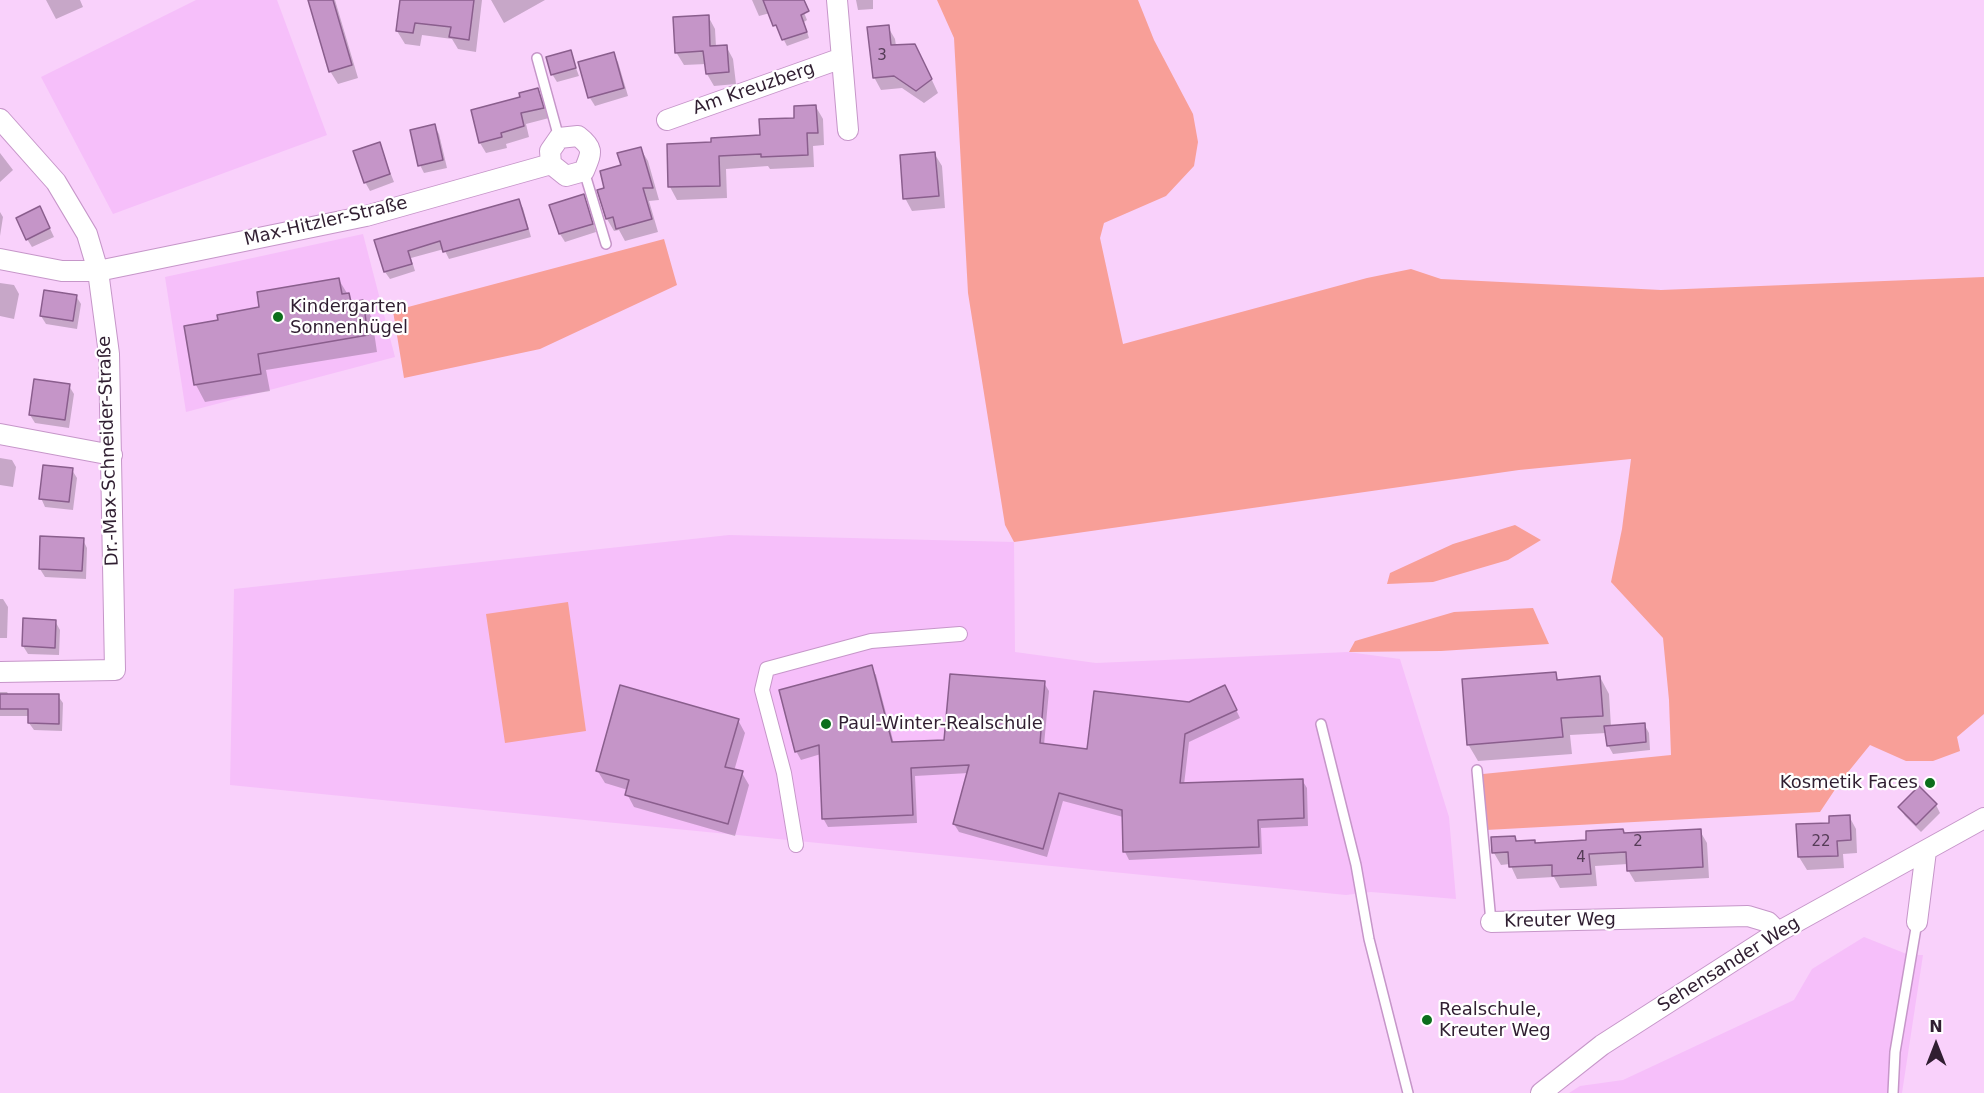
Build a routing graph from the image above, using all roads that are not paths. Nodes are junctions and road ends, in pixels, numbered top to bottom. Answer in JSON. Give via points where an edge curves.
{"nodes":[{"id":1,"x":837,"y":0,"type":"edge"},
{"id":2,"x":537,"y":58,"type":"dead end"},
{"id":3,"x":842,"y":58,"type":"junction"},
{"id":4,"x":0,"y":119,"type":"edge"},
{"id":5,"x":667,"y":120,"type":"dead end"},
{"id":6,"x":848,"y":130,"type":"dead end"},
{"id":7,"x":559,"y":138,"type":"junction"},
{"id":8,"x":551,"y":164,"type":"junction"},
{"id":9,"x":584,"y":171,"type":"junction"},
{"id":10,"x":606,"y":244,"type":"dead end"},
{"id":11,"x":0,"y":259,"type":"edge"},
{"id":12,"x":98,"y":271,"type":"junction"},
{"id":13,"x":0,"y":434,"type":"edge"},
{"id":14,"x":112,"y":455,"type":"junction"},
{"id":15,"x":960,"y":634,"type":"dead end"},
{"id":16,"x":0,"y":672,"type":"edge"},
{"id":17,"x":1322,"y":723,"type":"dead end"},
{"id":18,"x":1478,"y":770,"type":"dead end"},
{"id":19,"x":1984,"y":818,"type":"edge"},
{"id":20,"x":796,"y":845,"type":"dead end"},
{"id":21,"x":1926,"y":851,"type":"junction"},
{"id":22,"x":1491,"y":922,"type":"joint"},
{"id":23,"x":1917,"y":922,"type":"joint"},
{"id":24,"x":1778,"y":932,"type":"junction"},
{"id":25,"x":1408,"y":1093,"type":"edge"},
{"id":26,"x":1541,"y":1093,"type":"edge"},
{"id":27,"x":1893,"y":1093,"type":"edge"}],
"edges":[{"from":1,"to":3,"type":"street","name":"Am Kreuzberg"},
{"from":2,"to":7,"type":"lane"},
{"from":3,"to":5,"type":"street","name":"Am Kreuzberg"},
{"from":3,"to":6,"type":"street","name":"Am Kreuzberg"},
{"from":4,"to":12,"type":"street","name":"Dr.-Max-Schneider-Straße","via":[[56,182],[87,234]]},
{"from":7,"to":8,"type":"street","via":[[550,151]]},
{"from":7,"to":9,"type":"street","via":[[578,136],[588,144],[591,153]]},
{"from":8,"to":9,"type":"street","via":[[566,176]]},
{"from":8,"to":12,"type":"street","name":"Max-Hitzler-Straße","via":[[366,216]]},
{"from":9,"to":10,"type":"lane"},
{"from":11,"to":12,"type":"street","name":"Max-Hitzler-Straße","via":[[62,271]]},
{"from":12,"to":14,"type":"street","name":"Dr.-Max-Schneider-Straße","via":[[109,354]]},
{"from":13,"to":14,"type":"street"},
{"from":14,"to":16,"type":"street","name":"Dr.-Max-Schneider-Straße","via":[[115,670]]},
{"from":15,"to":20,"type":"street","via":[[871,641],[767,669],[762,690],[784,773]]},
{"from":17,"to":25,"type":"lane","via":[[1356,865],[1369,939]]},
{"from":18,"to":22,"type":"lane","name":"Kreuter Weg"},
{"from":19,"to":21,"type":"street","name":"Sehensander Weg"},
{"from":21,"to":23,"type":"street"},
{"from":21,"to":24,"type":"street","name":"Sehensander Weg"},
{"from":22,"to":24,"type":"street","name":"Kreuter Weg","via":[[1748,916],[1768,922]]},
{"from":23,"to":27,"type":"lane","via":[[1895,1052]]},
{"from":24,"to":26,"type":"street","name":"Sehensander Weg","via":[[1602,1045]]}]}
